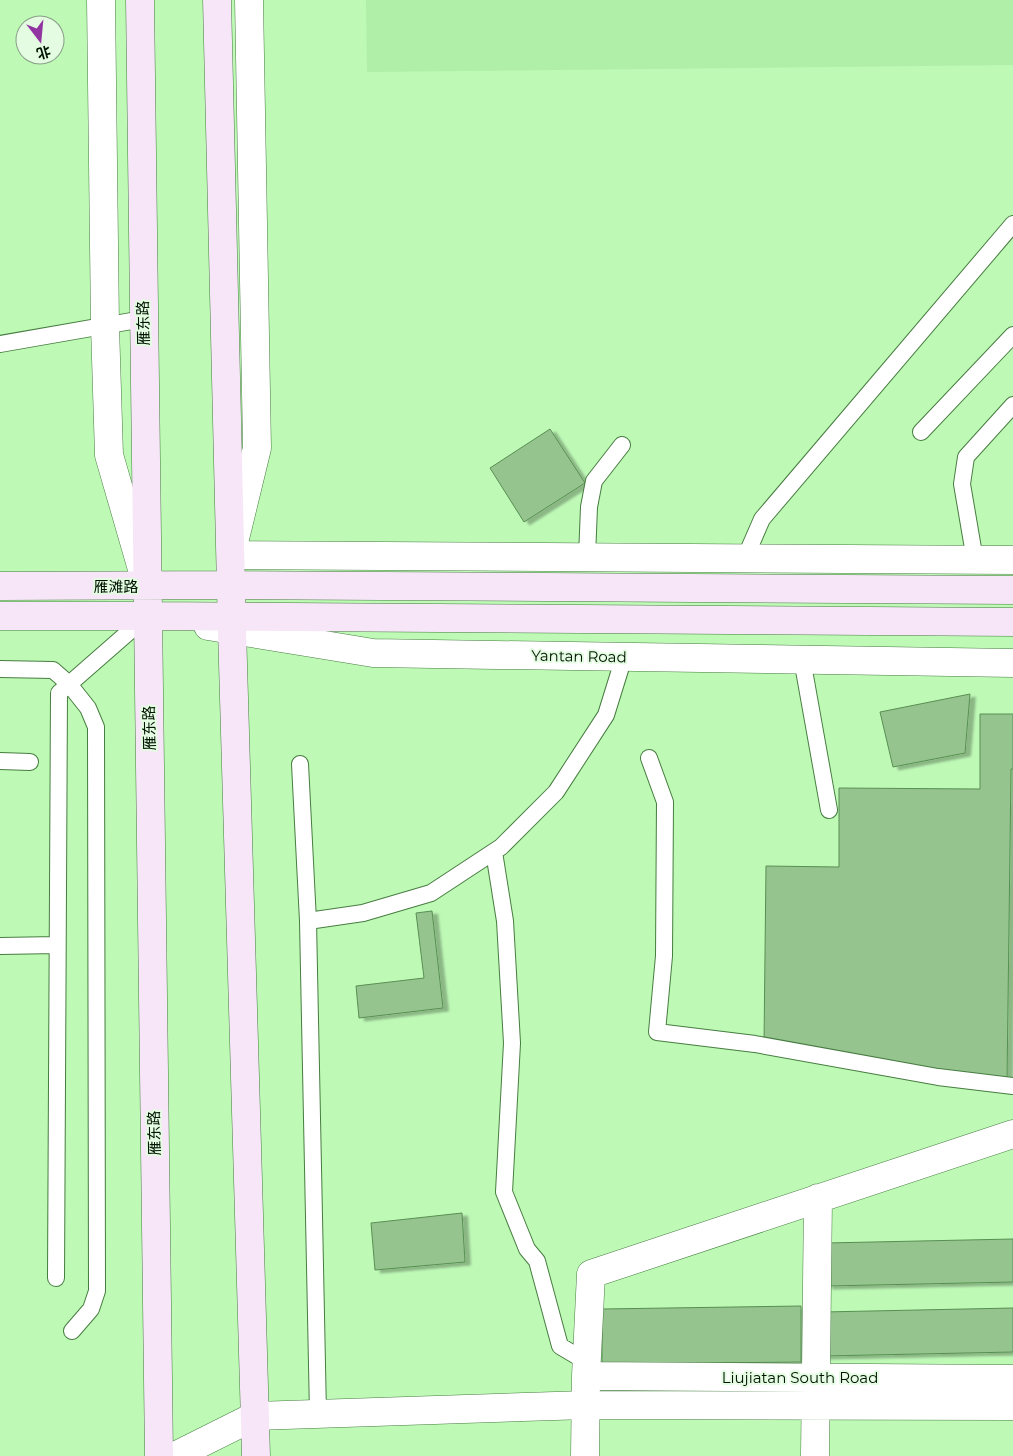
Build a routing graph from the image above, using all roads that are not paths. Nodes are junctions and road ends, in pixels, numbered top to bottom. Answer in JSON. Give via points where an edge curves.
{"nodes":[{"id":1,"x":102,"y":0,"type":"edge"},
{"id":2,"x":140,"y":0,"type":"edge"},
{"id":3,"x":217,"y":0,"type":"edge"},
{"id":4,"x":249,"y":0,"type":"edge"},
{"id":5,"x":1013,"y":224,"type":"edge"},
{"id":6,"x":143,"y":319,"type":"junction"},
{"id":7,"x":105,"y":326,"type":"junction"},
{"id":8,"x":1013,"y":335,"type":"edge"},
{"id":9,"x":0,"y":344,"type":"edge"},
{"id":10,"x":1013,"y":405,"type":"edge"},
{"id":11,"x":921,"y":432,"type":"dead end"},
{"id":12,"x":622,"y":445,"type":"dead end"},
{"id":13,"x":231,"y":555,"type":"junction"},
{"id":14,"x":587,"y":557,"type":"junction"},
{"id":15,"x":745,"y":558,"type":"junction"},
{"id":16,"x":975,"y":560,"type":"junction"},
{"id":17,"x":1013,"y":560,"type":"edge"},
{"id":18,"x":232,"y":585,"type":"junction"},
{"id":19,"x":0,"y":586,"type":"edge"},
{"id":20,"x":147,"y":586,"type":"junction"},
{"id":21,"x":1013,"y":590,"type":"edge"},
{"id":22,"x":0,"y":616,"type":"edge"},
{"id":23,"x":147,"y":616,"type":"junction"},
{"id":24,"x":1013,"y":622,"type":"edge"},
{"id":25,"x":232,"y":623,"type":"junction"},
{"id":26,"x":624,"y":657,"type":"junction"},
{"id":27,"x":802,"y":660,"type":"junction"},
{"id":28,"x":1013,"y":663,"type":"edge"},
{"id":29,"x":0,"y":669,"type":"edge"},
{"id":30,"x":69,"y":684,"type":"junction"},
{"id":31,"x":650,"y":758,"type":"dead end"},
{"id":32,"x":0,"y":761,"type":"edge"},
{"id":33,"x":30,"y":762,"type":"dead end"},
{"id":34,"x":300,"y":764,"type":"dead end"},
{"id":35,"x":829,"y":810,"type":"dead end"},
{"id":36,"x":494,"y":852,"type":"junction"},
{"id":37,"x":308,"y":921,"type":"junction"},
{"id":38,"x":0,"y":946,"type":"edge"},
{"id":39,"x":57,"y":946,"type":"junction"},
{"id":40,"x":1013,"y":1086,"type":"edge"},
{"id":41,"x":1013,"y":1134,"type":"edge"},
{"id":42,"x":818,"y":1198,"type":"junction"},
{"id":43,"x":56,"y":1278,"type":"dead end"},
{"id":44,"x":72,"y":1331,"type":"dead end"},
{"id":45,"x":587,"y":1369,"type":"junction"},
{"id":46,"x":816,"y":1378,"type":"junction"},
{"id":47,"x":1013,"y":1378,"type":"edge"},
{"id":48,"x":586,"y":1405,"type":"junction"},
{"id":49,"x":815,"y":1405,"type":"junction"},
{"id":50,"x":1013,"y":1406,"type":"edge"},
{"id":51,"x":318,"y":1414,"type":"junction"},
{"id":52,"x":255,"y":1416,"type":"junction"},
{"id":53,"x":158,"y":1456,"type":"edge"},
{"id":54,"x":175,"y":1456,"type":"edge"},
{"id":55,"x":256,"y":1456,"type":"edge"},
{"id":56,"x":585,"y":1456,"type":"edge"},
{"id":57,"x":815,"y":1456,"type":"edge"}],
"edges":[{"from":1,"to":7,"type":"street"},
{"from":2,"to":6,"type":"main road","name":"雁东路"},
{"from":3,"to":13,"type":"main road"},
{"from":4,"to":13,"type":"street","via":[[257,448]]},
{"from":5,"to":15,"type":"lane","via":[[762,520]]},
{"from":6,"to":7,"type":"lane"},
{"from":6,"to":20,"type":"main road","name":"雁东路"},
{"from":7,"to":9,"type":"lane"},
{"from":7,"to":20,"type":"street","via":[[109,455]]},
{"from":8,"to":11,"type":"lane"},
{"from":10,"to":16,"type":"lane","via":[[966,456],[962,484]]},
{"from":12,"to":14,"type":"lane","via":[[594,481]]},
{"from":13,"to":14,"type":"street"},
{"from":13,"to":18,"type":"main road"},
{"from":14,"to":15,"type":"street"},
{"from":15,"to":16,"type":"street"},
{"from":16,"to":17,"type":"street"},
{"from":18,"to":20,"type":"main road","name":"雁滩路"},
{"from":18,"to":21,"type":"main road"},
{"from":18,"to":25,"type":"main road"},
{"from":19,"to":20,"type":"main road","name":"雁滩路"},
{"from":20,"to":23,"type":"main road","name":"雁东路"},
{"from":22,"to":23,"type":"main road","name":"雁滩路"},
{"from":23,"to":25,"type":"main road","name":"雁滩路"},
{"from":23,"to":30,"type":"lane"},
{"from":23,"to":53,"type":"main road","name":"雁东路"},
{"from":24,"to":25,"type":"main road"},
{"from":25,"to":26,"type":"street","name":"Yantan Road","via":[[373,653]]},
{"from":25,"to":52,"type":"main road"},
{"from":26,"to":27,"type":"street","name":"Yantan Road"},
{"from":26,"to":36,"type":"lane","via":[[606,715],[556,792]]},
{"from":27,"to":28,"type":"street","name":"Yantan Road"},
{"from":27,"to":35,"type":"lane"},
{"from":29,"to":30,"type":"lane","via":[[53,670]]},
{"from":30,"to":39,"type":"lane","via":[[59,693]]},
{"from":30,"to":44,"type":"lane","via":[[88,708],[96,728],[97,1291],[91,1309]]},
{"from":31,"to":40,"type":"lane","via":[[665,802],[664,956],[657,1032],[755,1044],[938,1078]]},
{"from":32,"to":33,"type":"lane"},
{"from":34,"to":37,"type":"lane"},
{"from":36,"to":37,"type":"lane","via":[[431,893],[363,913]]},
{"from":36,"to":45,"type":"lane","via":[[505,921],[512,1043],[504,1192],[527,1249],[537,1261],[560,1346]]},
{"from":37,"to":51,"type":"lane"},
{"from":38,"to":39,"type":"lane"},
{"from":39,"to":43,"type":"lane"},
{"from":41,"to":42,"type":"street"},
{"from":42,"to":45,"type":"street","via":[[591,1274]]},
{"from":42,"to":46,"type":"street"},
{"from":45,"to":46,"type":"street","name":"Liujiatan South Road"},
{"from":45,"to":48,"type":"street"},
{"from":46,"to":47,"type":"street","name":"Liujiatan South Road"},
{"from":46,"to":49,"type":"street"},
{"from":48,"to":49,"type":"street"},
{"from":48,"to":51,"type":"street"},
{"from":48,"to":56,"type":"street"},
{"from":49,"to":50,"type":"street"},
{"from":49,"to":57,"type":"street"},
{"from":51,"to":52,"type":"street"},
{"from":52,"to":54,"type":"street"},
{"from":52,"to":55,"type":"main road"}]}
